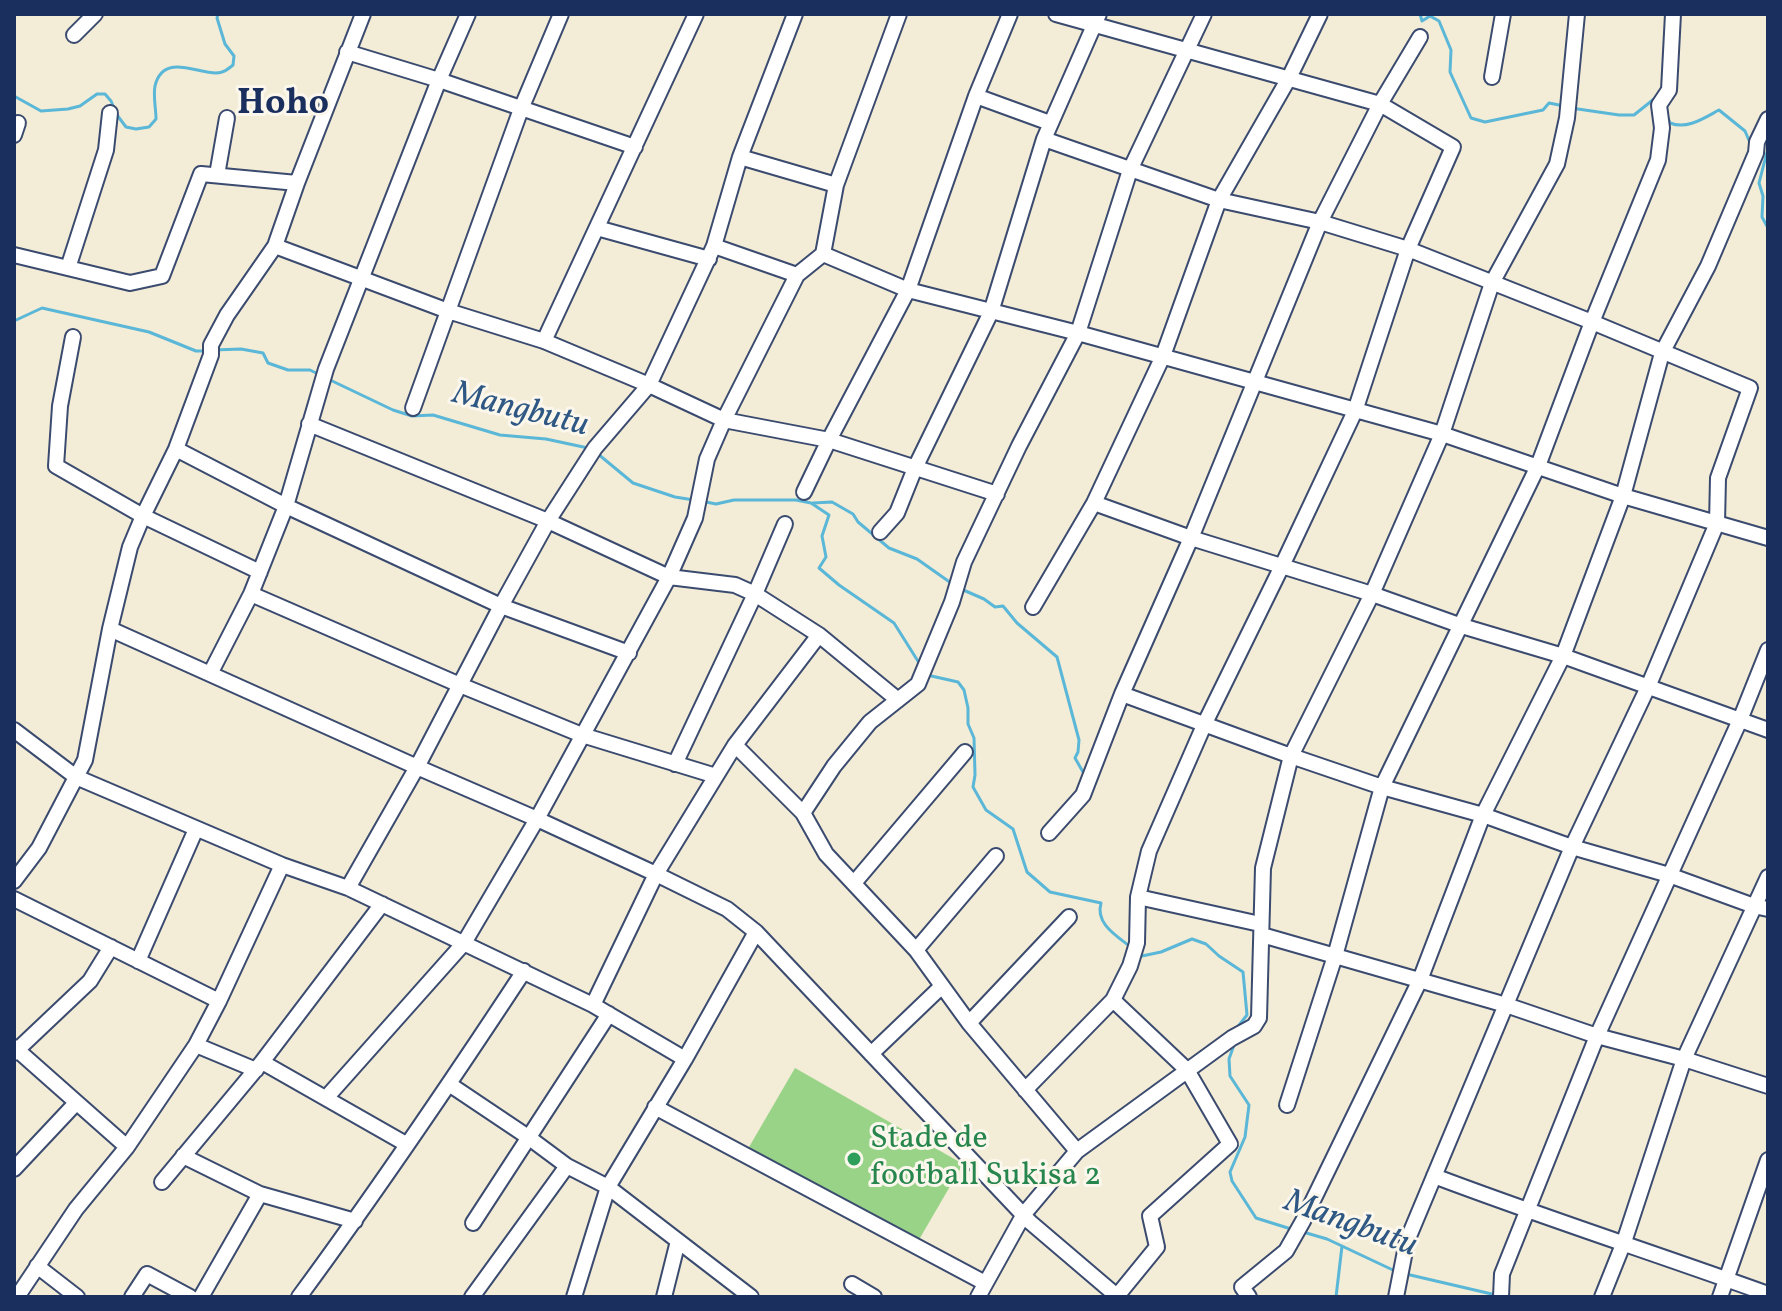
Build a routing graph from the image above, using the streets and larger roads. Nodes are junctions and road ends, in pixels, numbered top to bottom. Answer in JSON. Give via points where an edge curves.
{"nodes":[{"id":1,"x":95,"y":14,"type":"edge"},
{"id":2,"x":363,"y":14,"type":"edge"},
{"id":3,"x":468,"y":14,"type":"edge"},
{"id":4,"x":561,"y":14,"type":"edge"},
{"id":5,"x":696,"y":14,"type":"edge"},
{"id":6,"x":795,"y":14,"type":"edge"},
{"id":7,"x":899,"y":14,"type":"edge"},
{"id":8,"x":1010,"y":14,"type":"edge"},
{"id":9,"x":1056,"y":14,"type":"edge"},
{"id":10,"x":1204,"y":14,"type":"edge"},
{"id":11,"x":1320,"y":14,"type":"edge"},
{"id":12,"x":1503,"y":14,"type":"edge"},
{"id":13,"x":1577,"y":14,"type":"edge"},
{"id":14,"x":1673,"y":14,"type":"edge"},
{"id":15,"x":1096,"y":19,"type":"edge"},
{"id":16,"x":74,"y":35,"type":"dead end"},
{"id":17,"x":1420,"y":37,"type":"dead end"},
{"id":18,"x":1186,"y":49,"type":"junction"},
{"id":19,"x":347,"y":52,"type":"junction"},
{"id":20,"x":1492,"y":77,"type":"dead end"},
{"id":21,"x":1289,"y":78,"type":"junction"},
{"id":22,"x":439,"y":80,"type":"junction"},
{"id":23,"x":976,"y":96,"type":"junction"},
{"id":24,"x":1380,"y":104,"type":"junction"},
{"id":25,"x":521,"y":109,"type":"junction"},
{"id":26,"x":110,"y":113,"type":"dead end"},
{"id":27,"x":227,"y":118,"type":"dead end"},
{"id":28,"x":1768,"y":119,"type":"edge"},
{"id":29,"x":1050,"y":123,"type":"junction"},
{"id":30,"x":1044,"y":139,"type":"junction"},
{"id":31,"x":635,"y":147,"type":"junction"},
{"id":32,"x":740,"y":157,"type":"junction"},
{"id":33,"x":1130,"y":170,"type":"junction"},
{"id":34,"x":217,"y":175,"type":"junction"},
{"id":35,"x":297,"y":183,"type":"junction"},
{"id":36,"x":836,"y":185,"type":"junction"},
{"id":37,"x":1219,"y":200,"type":"junction"},
{"id":38,"x":1320,"y":222,"type":"junction"},
{"id":39,"x":597,"y":228,"type":"junction"},
{"id":40,"x":275,"y":246,"type":"junction"},
{"id":41,"x":1408,"y":249,"type":"junction"},
{"id":42,"x":712,"y":252,"type":"junction"},
{"id":43,"x":823,"y":254,"type":"junction"},
{"id":44,"x":14,"y":255,"type":"edge"},
{"id":45,"x":68,"y":268,"type":"junction"},
{"id":46,"x":797,"y":275,"type":"junction"},
{"id":47,"x":362,"y":279,"type":"junction"},
{"id":48,"x":1492,"y":283,"type":"junction"},
{"id":49,"x":908,"y":290,"type":"junction"},
{"id":50,"x":448,"y":311,"type":"junction"},
{"id":51,"x":991,"y":312,"type":"junction"},
{"id":52,"x":1592,"y":322,"type":"junction"},
{"id":53,"x":1078,"y":333,"type":"junction"},
{"id":54,"x":73,"y":337,"type":"dead end"},
{"id":55,"x":544,"y":341,"type":"junction"},
{"id":56,"x":1662,"y":353,"type":"junction"},
{"id":57,"x":1163,"y":356,"type":"junction"},
{"id":58,"x":1255,"y":381,"type":"junction"},
{"id":59,"x":649,"y":385,"type":"junction"},
{"id":60,"x":413,"y":408,"type":"dead end"},
{"id":61,"x":1355,"y":411,"type":"junction"},
{"id":62,"x":724,"y":420,"type":"junction"},
{"id":63,"x":309,"y":424,"type":"junction"},
{"id":64,"x":1442,"y":434,"type":"junction"},
{"id":65,"x":829,"y":440,"type":"junction"},
{"id":66,"x":176,"y":449,"type":"junction"},
{"id":67,"x":1538,"y":466,"type":"junction"},
{"id":68,"x":915,"y":468,"type":"junction"},
{"id":69,"x":804,"y":492,"type":"dead end"},
{"id":70,"x":997,"y":494,"type":"junction"},
{"id":71,"x":1623,"y":496,"type":"junction"},
{"id":72,"x":1094,"y":503,"type":"junction"},
{"id":73,"x":286,"y":506,"type":"junction"},
{"id":74,"x":143,"y":516,"type":"junction"},
{"id":75,"x":548,"y":521,"type":"junction"},
{"id":76,"x":1717,"y":523,"type":"junction"},
{"id":77,"x":785,"y":524,"type":"dead end"},
{"id":78,"x":880,"y":532,"type":"dead end"},
{"id":79,"x":1191,"y":538,"type":"junction"},
{"id":80,"x":1768,"y":538,"type":"edge"},
{"id":81,"x":1282,"y":566,"type":"junction"},
{"id":82,"x":260,"y":572,"type":"junction"},
{"id":83,"x":669,"y":577,"type":"junction"},
{"id":84,"x":251,"y":594,"type":"junction"},
{"id":85,"x":755,"y":594,"type":"junction"},
{"id":86,"x":1372,"y":594,"type":"junction"},
{"id":87,"x":501,"y":606,"type":"junction"},
{"id":88,"x":1033,"y":607,"type":"dead end"},
{"id":89,"x":1462,"y":626,"type":"junction"},
{"id":90,"x":110,"y":629,"type":"junction"},
{"id":91,"x":819,"y":635,"type":"junction"},
{"id":92,"x":1768,"y":650,"type":"edge"},
{"id":93,"x":629,"y":653,"type":"junction"},
{"id":94,"x":1563,"y":656,"type":"junction"},
{"id":95,"x":210,"y":674,"type":"junction"},
{"id":96,"x":460,"y":685,"type":"junction"},
{"id":97,"x":1648,"y":687,"type":"junction"},
{"id":98,"x":1122,"y":694,"type":"junction"},
{"id":99,"x":898,"y":700,"type":"junction"},
{"id":100,"x":1740,"y":720,"type":"junction"},
{"id":101,"x":1205,"y":723,"type":"junction"},
{"id":102,"x":14,"y":730,"type":"edge"},
{"id":103,"x":1768,"y":730,"type":"edge"},
{"id":104,"x":582,"y":735,"type":"junction"},
{"id":105,"x":735,"y":745,"type":"junction"},
{"id":106,"x":965,"y":752,"type":"dead end"},
{"id":107,"x":1291,"y":756,"type":"junction"},
{"id":108,"x":675,"y":764,"type":"junction"},
{"id":109,"x":417,"y":767,"type":"junction"},
{"id":110,"x":716,"y":776,"type":"junction"},
{"id":111,"x":76,"y":777,"type":"junction"},
{"id":112,"x":1382,"y":787,"type":"junction"},
{"id":113,"x":803,"y":813,"type":"junction"},
{"id":114,"x":1483,"y":815,"type":"junction"},
{"id":115,"x":537,"y":819,"type":"junction"},
{"id":116,"x":196,"y":829,"type":"junction"},
{"id":117,"x":1049,"y":833,"type":"dead end"},
{"id":118,"x":1572,"y":847,"type":"junction"},
{"id":119,"x":996,"y":856,"type":"dead end"},
{"id":120,"x":282,"y":865,"type":"junction"},
{"id":121,"x":656,"y":874,"type":"junction"},
{"id":122,"x":1669,"y":875,"type":"junction"},
{"id":123,"x":1768,"y":877,"type":"edge"},
{"id":124,"x":14,"y":881,"type":"edge"},
{"id":125,"x":854,"y":883,"type":"junction"},
{"id":126,"x":348,"y":888,"type":"junction"},
{"id":127,"x":1138,"y":897,"type":"junction"},
{"id":128,"x":14,"y":899,"type":"edge"},
{"id":129,"x":382,"y":904,"type":"junction"},
{"id":130,"x":1761,"y":907,"type":"edge"},
{"id":131,"x":1069,"y":917,"type":"dead end"},
{"id":132,"x":1261,"y":929,"type":"junction"},
{"id":133,"x":756,"y":932,"type":"junction"},
{"id":134,"x":464,"y":943,"type":"junction"},
{"id":135,"x":111,"y":947,"type":"junction"},
{"id":136,"x":916,"y":950,"type":"junction"},
{"id":137,"x":1335,"y":956,"type":"junction"},
{"id":138,"x":138,"y":961,"type":"junction"},
{"id":139,"x":524,"y":971,"type":"junction"},
{"id":140,"x":1420,"y":980,"type":"junction"},
{"id":141,"x":942,"y":986,"type":"junction"},
{"id":142,"x":1113,"y":1000,"type":"junction"},
{"id":143,"x":219,"y":1001,"type":"junction"},
{"id":144,"x":593,"y":1005,"type":"junction"},
{"id":145,"x":1506,"y":1005,"type":"junction"},
{"id":146,"x":609,"y":1014,"type":"junction"},
{"id":147,"x":969,"y":1023,"type":"junction"},
{"id":148,"x":1597,"y":1036,"type":"junction"},
{"id":149,"x":196,"y":1045,"type":"junction"},
{"id":150,"x":15,"y":1050,"type":"edge"},
{"id":151,"x":871,"y":1054,"type":"junction"},
{"id":152,"x":685,"y":1059,"type":"junction"},
{"id":153,"x":1684,"y":1059,"type":"junction"},
{"id":154,"x":259,"y":1066,"type":"junction"},
{"id":155,"x":1187,"y":1070,"type":"junction"},
{"id":156,"x":449,"y":1084,"type":"junction"},
{"id":157,"x":1768,"y":1086,"type":"edge"},
{"id":158,"x":1025,"y":1090,"type":"junction"},
{"id":159,"x":326,"y":1098,"type":"junction"},
{"id":160,"x":76,"y":1103,"type":"junction"},
{"id":161,"x":1287,"y":1105,"type":"dead end"},
{"id":162,"x":655,"y":1107,"type":"junction"},
{"id":163,"x":528,"y":1137,"type":"junction"},
{"id":164,"x":406,"y":1144,"type":"junction"},
{"id":165,"x":127,"y":1147,"type":"junction"},
{"id":166,"x":1077,"y":1151,"type":"junction"},
{"id":167,"x":183,"y":1156,"type":"junction"},
{"id":168,"x":1768,"y":1160,"type":"edge"},
{"id":169,"x":567,"y":1166,"type":"junction"},
{"id":170,"x":14,"y":1169,"type":"edge"},
{"id":171,"x":1434,"y":1176,"type":"junction"},
{"id":172,"x":162,"y":1182,"type":"dead end"},
{"id":173,"x":608,"y":1187,"type":"junction"},
{"id":174,"x":260,"y":1194,"type":"junction"},
{"id":175,"x":1527,"y":1211,"type":"junction"},
{"id":176,"x":1024,"y":1214,"type":"junction"},
{"id":177,"x":355,"y":1221,"type":"junction"},
{"id":178,"x":473,"y":1223,"type":"dead end"},
{"id":179,"x":678,"y":1241,"type":"junction"},
{"id":180,"x":1624,"y":1242,"type":"junction"},
{"id":181,"x":37,"y":1266,"type":"junction"},
{"id":182,"x":1726,"y":1279,"type":"junction"},
{"id":183,"x":985,"y":1283,"type":"junction"},
{"id":184,"x":852,"y":1284,"type":"dead end"},
{"id":185,"x":1768,"y":1294,"type":"edge"},
{"id":186,"x":17,"y":1297,"type":"edge"},
{"id":187,"x":77,"y":1297,"type":"edge"},
{"id":188,"x":132,"y":1297,"type":"edge"},
{"id":189,"x":190,"y":1297,"type":"edge"},
{"id":190,"x":201,"y":1297,"type":"edge"},
{"id":191,"x":299,"y":1297,"type":"edge"},
{"id":192,"x":472,"y":1297,"type":"edge"},
{"id":193,"x":574,"y":1297,"type":"edge"},
{"id":194,"x":664,"y":1297,"type":"edge"},
{"id":195,"x":751,"y":1297,"type":"edge"},
{"id":196,"x":874,"y":1297,"type":"edge"},
{"id":197,"x":978,"y":1297,"type":"edge"},
{"id":198,"x":1117,"y":1297,"type":"edge"},
{"id":199,"x":1249,"y":1297,"type":"edge"},
{"id":200,"x":1396,"y":1297,"type":"edge"},
{"id":201,"x":1501,"y":1297,"type":"edge"},
{"id":202,"x":1602,"y":1297,"type":"edge"},
{"id":203,"x":1720,"y":1297,"type":"edge"}],
"edges":[{"from":1,"to":16,"type":"street"},
{"from":2,"to":19,"type":"street"},
{"from":3,"to":22,"type":"street"},
{"from":4,"to":25,"type":"street"},
{"from":5,"to":31,"type":"street"},
{"from":6,"to":32,"type":"street"},
{"from":7,"to":36,"type":"street"},
{"from":8,"to":23,"type":"street"},
{"from":9,"to":15,"type":"street"},
{"from":10,"to":18,"type":"street"},
{"from":11,"to":21,"type":"street"},
{"from":12,"to":20,"type":"street"},
{"from":13,"to":48,"type":"street","via":[[1557,164]]},
{"from":14,"to":52,"type":"street","via":[[1669,90],[1659,105],[1658,160]]},
{"from":15,"to":18,"type":"street"},
{"from":15,"to":29,"type":"street"},
{"from":17,"to":24,"type":"street"},
{"from":18,"to":21,"type":"street"},
{"from":18,"to":33,"type":"street"},
{"from":19,"to":22,"type":"street"},
{"from":19,"to":35,"type":"street"},
{"from":21,"to":24,"type":"street"},
{"from":21,"to":37,"type":"street"},
{"from":22,"to":25,"type":"street"},
{"from":22,"to":47,"type":"street"},
{"from":23,"to":29,"type":"street"},
{"from":23,"to":49,"type":"street"},
{"from":24,"to":38,"type":"street"},
{"from":24,"to":41,"type":"street","via":[[1453,147]]},
{"from":25,"to":31,"type":"street"},
{"from":25,"to":50,"type":"street"},
{"from":26,"to":45,"type":"street","via":[[106,150]]},
{"from":27,"to":34,"type":"street"},
{"from":28,"to":56,"type":"street","via":[[1708,266]]},
{"from":29,"to":30,"type":"street"},
{"from":30,"to":33,"type":"street"},
{"from":30,"to":51,"type":"street"},
{"from":31,"to":39,"type":"street"},
{"from":32,"to":36,"type":"street"},
{"from":32,"to":42,"type":"street"},
{"from":33,"to":37,"type":"street"},
{"from":33,"to":53,"type":"street"},
{"from":34,"to":35,"type":"street"},
{"from":34,"to":45,"type":"street","via":[[201,174],[162,276],[130,283]]},
{"from":35,"to":40,"type":"street"},
{"from":36,"to":43,"type":"street"},
{"from":37,"to":38,"type":"street"},
{"from":37,"to":57,"type":"street"},
{"from":38,"to":41,"type":"street"},
{"from":38,"to":58,"type":"street"},
{"from":39,"to":42,"type":"street"},
{"from":39,"to":55,"type":"street"},
{"from":40,"to":47,"type":"street"},
{"from":40,"to":66,"type":"street","via":[[227,315]]},
{"from":41,"to":48,"type":"street"},
{"from":41,"to":61,"type":"street"},
{"from":42,"to":46,"type":"street"},
{"from":42,"to":59,"type":"street"},
{"from":43,"to":46,"type":"street"},
{"from":43,"to":49,"type":"street"},
{"from":44,"to":45,"type":"street"},
{"from":46,"to":62,"type":"street"},
{"from":47,"to":50,"type":"street"},
{"from":47,"to":63,"type":"street"},
{"from":48,"to":52,"type":"street"},
{"from":48,"to":64,"type":"street"},
{"from":49,"to":51,"type":"street"},
{"from":49,"to":65,"type":"street"},
{"from":50,"to":55,"type":"street"},
{"from":50,"to":60,"type":"street"},
{"from":51,"to":53,"type":"street"},
{"from":51,"to":68,"type":"street"},
{"from":52,"to":56,"type":"street"},
{"from":52,"to":67,"type":"street"},
{"from":53,"to":57,"type":"street"},
{"from":53,"to":70,"type":"street"},
{"from":54,"to":74,"type":"street","via":[[56,466]]},
{"from":55,"to":59,"type":"street"},
{"from":56,"to":71,"type":"street"},
{"from":56,"to":76,"type":"street","via":[[1750,388],[1718,478]]},
{"from":57,"to":58,"type":"street"},
{"from":57,"to":72,"type":"street"},
{"from":58,"to":61,"type":"street"},
{"from":58,"to":79,"type":"street"},
{"from":59,"to":62,"type":"street"},
{"from":59,"to":75,"type":"street","via":[[592,454]]},
{"from":61,"to":64,"type":"street"},
{"from":61,"to":81,"type":"street"},
{"from":62,"to":65,"type":"street"},
{"from":62,"to":83,"type":"street","via":[[707,459],[695,518]]},
{"from":63,"to":73,"type":"street"},
{"from":63,"to":75,"type":"street"},
{"from":64,"to":67,"type":"street"},
{"from":64,"to":86,"type":"street"},
{"from":65,"to":68,"type":"street"},
{"from":65,"to":69,"type":"street"},
{"from":66,"to":73,"type":"street"},
{"from":66,"to":74,"type":"street"},
{"from":67,"to":71,"type":"street"},
{"from":67,"to":89,"type":"street"},
{"from":68,"to":70,"type":"street"},
{"from":68,"to":78,"type":"street","via":[[897,513]]},
{"from":70,"to":99,"type":"street","via":[[964,562],[918,684]]},
{"from":71,"to":76,"type":"street"},
{"from":71,"to":94,"type":"street"},
{"from":72,"to":79,"type":"street"},
{"from":72,"to":88,"type":"street"},
{"from":73,"to":82,"type":"street"},
{"from":73,"to":87,"type":"street"},
{"from":74,"to":82,"type":"street"},
{"from":74,"to":90,"type":"street"},
{"from":75,"to":83,"type":"street"},
{"from":75,"to":87,"type":"street"},
{"from":76,"to":80,"type":"street"},
{"from":76,"to":97,"type":"street"},
{"from":77,"to":85,"type":"street"},
{"from":79,"to":81,"type":"street"},
{"from":79,"to":98,"type":"street"},
{"from":81,"to":86,"type":"street"},
{"from":81,"to":101,"type":"street"},
{"from":82,"to":84,"type":"street"},
{"from":83,"to":85,"type":"street","via":[[735,585]]},
{"from":83,"to":93,"type":"street"},
{"from":84,"to":95,"type":"street"},
{"from":84,"to":96,"type":"street"},
{"from":85,"to":91,"type":"street"},
{"from":85,"to":108,"type":"street"},
{"from":86,"to":89,"type":"street"},
{"from":86,"to":107,"type":"street"},
{"from":87,"to":93,"type":"street"},
{"from":87,"to":96,"type":"street"},
{"from":89,"to":94,"type":"street"},
{"from":89,"to":112,"type":"street"},
{"from":90,"to":95,"type":"street"},
{"from":90,"to":111,"type":"street","via":[[85,760]]},
{"from":91,"to":99,"type":"street"},
{"from":91,"to":105,"type":"street"},
{"from":92,"to":100,"type":"street"},
{"from":93,"to":104,"type":"street"},
{"from":94,"to":97,"type":"street"},
{"from":94,"to":114,"type":"street"},
{"from":95,"to":109,"type":"street"},
{"from":96,"to":104,"type":"street"},
{"from":96,"to":109,"type":"street"},
{"from":97,"to":100,"type":"street"},
{"from":97,"to":118,"type":"street"},
{"from":98,"to":101,"type":"street"},
{"from":98,"to":117,"type":"street","via":[[1083,795]]},
{"from":99,"to":113,"type":"street","via":[[870,722]]},
{"from":100,"to":103,"type":"street"},
{"from":100,"to":122,"type":"street"},
{"from":101,"to":107,"type":"street"},
{"from":101,"to":127,"type":"street","via":[[1149,851]]},
{"from":102,"to":111,"type":"street"},
{"from":104,"to":108,"type":"street"},
{"from":104,"to":115,"type":"street"},
{"from":105,"to":110,"type":"street"},
{"from":105,"to":113,"type":"street"},
{"from":106,"to":125,"type":"street"},
{"from":107,"to":112,"type":"street"},
{"from":107,"to":132,"type":"street","via":[[1263,868]]},
{"from":108,"to":110,"type":"street"},
{"from":109,"to":115,"type":"street"},
{"from":109,"to":126,"type":"street"},
{"from":110,"to":121,"type":"street"},
{"from":111,"to":116,"type":"street"},
{"from":111,"to":124,"type":"street","via":[[39,848]]},
{"from":112,"to":114,"type":"street"},
{"from":112,"to":137,"type":"street"},
{"from":113,"to":125,"type":"street","via":[[826,854]]},
{"from":114,"to":118,"type":"street"},
{"from":114,"to":140,"type":"street"},
{"from":115,"to":121,"type":"street"},
{"from":115,"to":134,"type":"street"},
{"from":116,"to":120,"type":"street"},
{"from":116,"to":138,"type":"street"},
{"from":118,"to":122,"type":"street"},
{"from":118,"to":145,"type":"street"},
{"from":119,"to":136,"type":"street"},
{"from":120,"to":126,"type":"street"},
{"from":120,"to":143,"type":"street"},
{"from":121,"to":133,"type":"street","via":[[727,909]]},
{"from":121,"to":144,"type":"street"},
{"from":122,"to":130,"type":"street"},
{"from":122,"to":148,"type":"street"},
{"from":123,"to":130,"type":"street"},
{"from":125,"to":136,"type":"street"},
{"from":126,"to":129,"type":"street"},
{"from":127,"to":132,"type":"street"},
{"from":127,"to":142,"type":"street","via":[[1135,948]]},
{"from":128,"to":135,"type":"street"},
{"from":129,"to":134,"type":"street"},
{"from":129,"to":154,"type":"street"},
{"from":130,"to":153,"type":"street"},
{"from":131,"to":147,"type":"street"},
{"from":132,"to":137,"type":"street"},
{"from":132,"to":155,"type":"street","via":[[1259,1018]]},
{"from":133,"to":151,"type":"street"},
{"from":133,"to":152,"type":"street"},
{"from":134,"to":139,"type":"street"},
{"from":134,"to":159,"type":"street"},
{"from":135,"to":138,"type":"street"},
{"from":135,"to":150,"type":"street","via":[[90,981]]},
{"from":136,"to":141,"type":"street"},
{"from":137,"to":140,"type":"street"},
{"from":137,"to":161,"type":"street"},
{"from":138,"to":143,"type":"street"},
{"from":139,"to":144,"type":"street"},
{"from":139,"to":156,"type":"street"},
{"from":140,"to":145,"type":"street"},
{"from":140,"to":199,"type":"street","via":[[1303,1221],[1286,1251],[1242,1287]]},
{"from":141,"to":147,"type":"street"},
{"from":141,"to":151,"type":"street"},
{"from":142,"to":155,"type":"street"},
{"from":142,"to":158,"type":"street"},
{"from":143,"to":149,"type":"street"},
{"from":144,"to":146,"type":"street"},
{"from":145,"to":148,"type":"street"},
{"from":145,"to":171,"type":"street"},
{"from":146,"to":152,"type":"street"},
{"from":146,"to":163,"type":"street"},
{"from":147,"to":158,"type":"street"},
{"from":148,"to":153,"type":"street"},
{"from":148,"to":175,"type":"street"},
{"from":149,"to":154,"type":"street"},
{"from":149,"to":165,"type":"street"},
{"from":150,"to":160,"type":"street"},
{"from":151,"to":176,"type":"street"},
{"from":152,"to":162,"type":"street"},
{"from":153,"to":157,"type":"street"},
{"from":153,"to":180,"type":"street"},
{"from":154,"to":159,"type":"street"},
{"from":154,"to":167,"type":"street"},
{"from":155,"to":166,"type":"street"},
{"from":155,"to":198,"type":"street","via":[[1230,1144],[1150,1216],[1157,1247]]},
{"from":156,"to":163,"type":"street"},
{"from":156,"to":164,"type":"street"},
{"from":158,"to":166,"type":"street"},
{"from":159,"to":164,"type":"street"},
{"from":160,"to":165,"type":"street"},
{"from":160,"to":170,"type":"street"},
{"from":162,"to":173,"type":"street"},
{"from":162,"to":183,"type":"street"},
{"from":163,"to":169,"type":"street"},
{"from":163,"to":178,"type":"street"},
{"from":164,"to":177,"type":"street"},
{"from":165,"to":181,"type":"street"},
{"from":166,"to":176,"type":"street"},
{"from":167,"to":172,"type":"street"},
{"from":167,"to":174,"type":"street"},
{"from":168,"to":182,"type":"street"},
{"from":169,"to":173,"type":"street"},
{"from":169,"to":192,"type":"street"},
{"from":171,"to":175,"type":"street"},
{"from":171,"to":200,"type":"street","via":[[1407,1241]]},
{"from":173,"to":179,"type":"street"},
{"from":173,"to":193,"type":"street"},
{"from":174,"to":177,"type":"street"},
{"from":174,"to":190,"type":"street"},
{"from":175,"to":180,"type":"street"},
{"from":175,"to":201,"type":"street","via":[[1502,1274]]},
{"from":176,"to":183,"type":"street"},
{"from":176,"to":198,"type":"street"},
{"from":177,"to":191,"type":"street"},
{"from":179,"to":194,"type":"street"},
{"from":179,"to":195,"type":"street"},
{"from":180,"to":182,"type":"street"},
{"from":180,"to":202,"type":"street"},
{"from":181,"to":186,"type":"street"},
{"from":181,"to":187,"type":"street"},
{"from":182,"to":185,"type":"street"},
{"from":182,"to":203,"type":"street"},
{"from":183,"to":197,"type":"street"},
{"from":184,"to":196,"type":"street"},
{"from":188,"to":189,"type":"street","via":[[147,1274]]}]}
